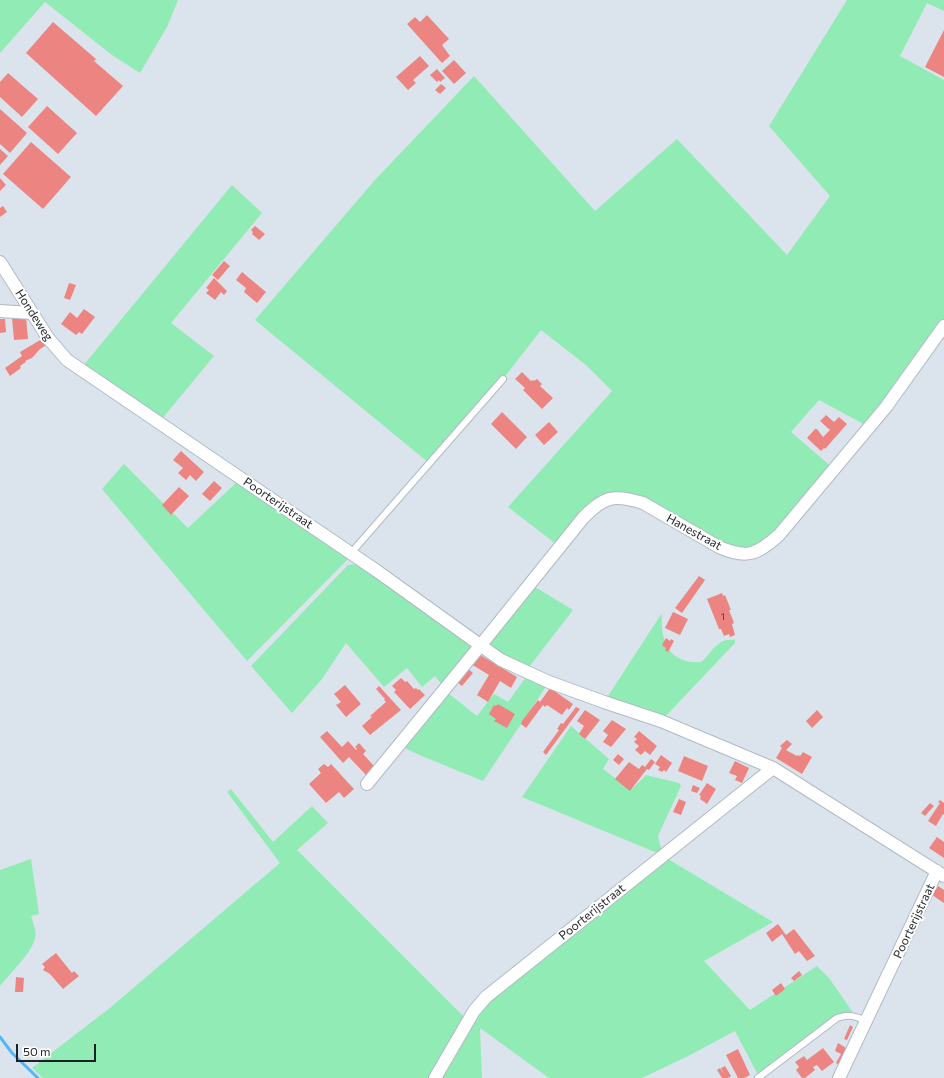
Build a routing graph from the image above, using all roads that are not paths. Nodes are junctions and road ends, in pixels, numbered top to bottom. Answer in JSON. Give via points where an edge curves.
{"nodes":[{"id":1,"x":0,"y":262,"type":"edge"},
{"id":2,"x":0,"y":311,"type":"edge"},
{"id":3,"x":31,"y":313,"type":"junction"},
{"id":4,"x":944,"y":326,"type":"edge"},
{"id":5,"x":73,"y":364,"type":"joint"},
{"id":6,"x":503,"y":379,"type":"dead end"},
{"id":7,"x":350,"y":553,"type":"junction"},
{"id":8,"x":480,"y":646,"type":"junction"},
{"id":9,"x":773,"y":768,"type":"junction"},
{"id":10,"x":367,"y":784,"type":"dead end"},
{"id":11,"x":940,"y":874,"type":"edge"},
{"id":12,"x":865,"y":1020,"type":"junction"},
{"id":13,"x":435,"y":1078,"type":"edge"},
{"id":14,"x":758,"y":1078,"type":"edge"},
{"id":15,"x":839,"y":1078,"type":"edge"}],
"edges":[{"from":1,"to":3,"type":"street","name":"Hondeweg"},
{"from":2,"to":3,"type":"street"},
{"from":3,"to":5,"type":"street","name":"Hondeweg","via":[[48,338]]},
{"from":4,"to":8,"type":"street","name":"Hanestraat","via":[[886,407],[770,543],[749,554],[739,554],[719,547],[643,503],[615,497],[601,502],[582,518]]},
{"from":5,"to":7,"type":"street","name":"Poorterijstraat"},
{"from":6,"to":7,"type":"lane"},
{"from":7,"to":8,"type":"street","name":"Poorterijstraat"},
{"from":8,"to":9,"type":"street","name":"Poorterijstraat","via":[[501,660],[550,682],[661,721]]},
{"from":8,"to":10,"type":"street"},
{"from":9,"to":11,"type":"street","name":"Poorterijstraat"},
{"from":9,"to":13,"type":"street","name":"Poorterijstraat","via":[[486,997],[474,1011]]},
{"from":11,"to":12,"type":"street","name":"Poorterijstraat"},
{"from":12,"to":14,"type":"lane","via":[[850,1015],[837,1018]]},
{"from":12,"to":15,"type":"street","name":"Poorterijstraat"}]}
